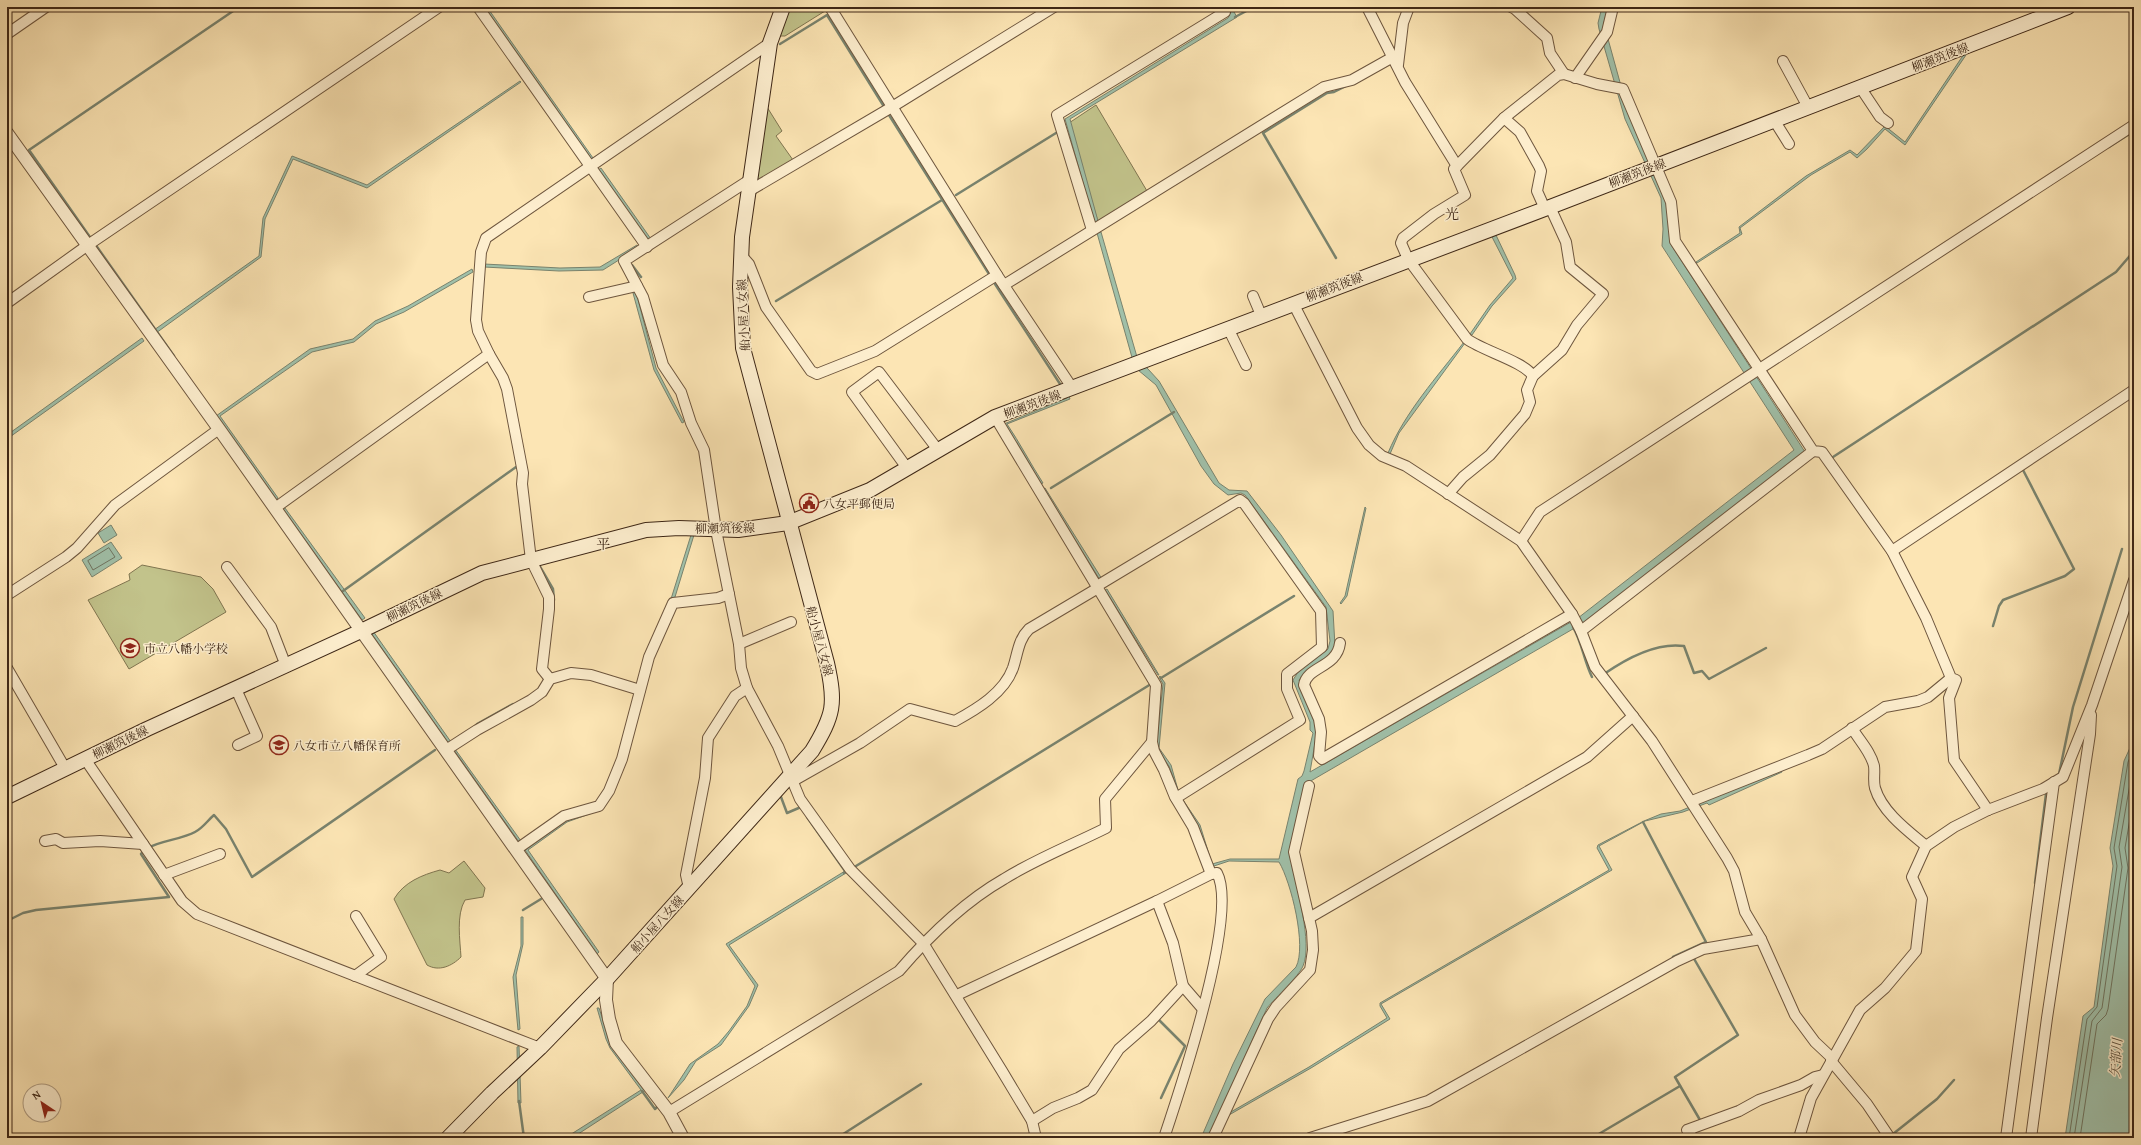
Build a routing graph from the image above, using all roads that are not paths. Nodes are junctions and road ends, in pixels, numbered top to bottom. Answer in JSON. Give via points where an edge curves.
{"nodes":[{"id":1,"x":46,"y":7,"type":"edge"},
{"id":2,"x":439,"y":7,"type":"edge"},
{"id":3,"x":478,"y":7,"type":"edge"},
{"id":4,"x":783,"y":7,"type":"edge"},
{"id":5,"x":830,"y":7,"type":"edge"},
{"id":6,"x":1054,"y":7,"type":"edge"},
{"id":7,"x":1222,"y":7,"type":"edge"},
{"id":8,"x":1367,"y":7,"type":"edge"},
{"id":9,"x":1409,"y":7,"type":"edge"},
{"id":10,"x":1511,"y":7,"type":"edge"},
{"id":11,"x":1613,"y":7,"type":"edge"},
{"id":12,"x":2068,"y":7,"type":"edge"},
{"id":13,"x":7,"y":34,"type":"edge"},
{"id":14,"x":770,"y":43,"type":"junction"},
{"id":15,"x":1783,"y":60,"type":"dead end"},
{"id":16,"x":1395,"y":61,"type":"junction"},
{"id":17,"x":1564,"y":74,"type":"junction"},
{"id":18,"x":1575,"y":78,"type":"junction"},
{"id":19,"x":1860,"y":87,"type":"junction"},
{"id":20,"x":892,"y":107,"type":"junction"},
{"id":21,"x":1808,"y":107,"type":"junction"},
{"id":22,"x":1504,"y":118,"type":"junction"},
{"id":23,"x":1774,"y":120,"type":"junction"},
{"id":24,"x":1888,"y":123,"type":"dead end"},
{"id":25,"x":2134,"y":125,"type":"edge"},
{"id":26,"x":7,"y":133,"type":"edge"},
{"id":27,"x":1789,"y":144,"type":"dead end"},
{"id":28,"x":1457,"y":166,"type":"junction"},
{"id":29,"x":591,"y":167,"type":"junction"},
{"id":30,"x":1652,"y":167,"type":"junction"},
{"id":31,"x":750,"y":185,"type":"junction"},
{"id":32,"x":1547,"y":208,"type":"junction"},
{"id":33,"x":1092,"y":230,"type":"junction"},
{"id":34,"x":88,"y":245,"type":"junction"},
{"id":35,"x":647,"y":247,"type":"junction"},
{"id":36,"x":741,"y":255,"type":"junction"},
{"id":37,"x":1408,"y":259,"type":"junction"},
{"id":38,"x":997,"y":274,"type":"junction"},
{"id":39,"x":1004,"y":285,"type":"junction"},
{"id":40,"x":637,"y":286,"type":"junction"},
{"id":41,"x":1253,"y":296,"type":"dead end"},
{"id":42,"x":589,"y":297,"type":"dead end"},
{"id":43,"x":7,"y":303,"type":"edge"},
{"id":44,"x":1293,"y":303,"type":"junction"},
{"id":45,"x":1261,"y":315,"type":"junction"},
{"id":46,"x":1228,"y":328,"type":"junction"},
{"id":47,"x":489,"y":354,"type":"junction"},
{"id":48,"x":1246,"y":365,"type":"dead end"},
{"id":49,"x":1753,"y":373,"type":"junction"},
{"id":50,"x":1532,"y":376,"type":"junction"},
{"id":51,"x":1073,"y":389,"type":"junction"},
{"id":52,"x":2134,"y":390,"type":"edge"},
{"id":53,"x":995,"y":417,"type":"junction"},
{"id":54,"x":219,"y":429,"type":"junction"},
{"id":55,"x":938,"y":450,"type":"junction"},
{"id":56,"x":1813,"y":451,"type":"junction"},
{"id":57,"x":906,"y":468,"type":"junction"},
{"id":58,"x":1448,"y":494,"type":"junction"},
{"id":59,"x":275,"y":508,"type":"junction"},
{"id":60,"x":788,"y":523,"type":"junction"},
{"id":61,"x":716,"y":530,"type":"junction"},
{"id":62,"x":1521,"y":541,"type":"junction"},
{"id":63,"x":1892,"y":551,"type":"junction"},
{"id":64,"x":531,"y":560,"type":"junction"},
{"id":65,"x":227,"y":566,"type":"dead end"},
{"id":66,"x":2134,"y":580,"type":"edge"},
{"id":67,"x":1098,"y":587,"type":"junction"},
{"id":68,"x":729,"y":594,"type":"junction"},
{"id":69,"x":7,"y":595,"type":"edge"},
{"id":70,"x":1572,"y":614,"type":"junction"},
{"id":71,"x":791,"y":622,"type":"dead end"},
{"id":72,"x":362,"y":631,"type":"junction"},
{"id":73,"x":1581,"y":631,"type":"junction"},
{"id":74,"x":1340,"y":643,"type":"dead end"},
{"id":75,"x":739,"y":644,"type":"junction"},
{"id":76,"x":286,"y":666,"type":"junction"},
{"id":77,"x":7,"y":668,"type":"edge"},
{"id":78,"x":1952,"y":678,"type":"junction"},
{"id":79,"x":550,"y":679,"type":"junction"},
{"id":80,"x":747,"y":688,"type":"junction"},
{"id":81,"x":236,"y":689,"type":"junction"},
{"id":82,"x":640,"y":690,"type":"junction"},
{"id":83,"x":2092,"y":705,"type":"junction"},
{"id":84,"x":1633,"y":716,"type":"junction"},
{"id":85,"x":1852,"y":728,"type":"junction"},
{"id":86,"x":1152,"y":742,"type":"junction"},
{"id":87,"x":238,"y":745,"type":"dead end"},
{"id":88,"x":446,"y":750,"type":"junction"},
{"id":89,"x":85,"y":759,"type":"junction"},
{"id":90,"x":65,"y":768,"type":"junction"},
{"id":91,"x":792,"y":778,"type":"junction"},
{"id":92,"x":2054,"y":782,"type":"junction"},
{"id":93,"x":1308,"y":786,"type":"dead end"},
{"id":94,"x":7,"y":797,"type":"edge"},
{"id":95,"x":1176,"y":798,"type":"junction"},
{"id":96,"x":1692,"y":801,"type":"junction"},
{"id":97,"x":1988,"y":810,"type":"junction"},
{"id":98,"x":44,"y":841,"type":"dead end"},
{"id":99,"x":143,"y":844,"type":"junction"},
{"id":100,"x":1926,"y":846,"type":"junction"},
{"id":101,"x":517,"y":849,"type":"junction"},
{"id":102,"x":220,"y":854,"type":"dead end"},
{"id":103,"x":1211,"y":874,"type":"junction"},
{"id":104,"x":164,"y":875,"type":"junction"},
{"id":105,"x":689,"y":888,"type":"junction"},
{"id":106,"x":1157,"y":901,"type":"junction"},
{"id":107,"x":356,"y":916,"type":"dead end"},
{"id":108,"x":1309,"y":918,"type":"junction"},
{"id":109,"x":1761,"y":938,"type":"junction"},
{"id":110,"x":923,"y":943,"type":"junction"},
{"id":111,"x":356,"y":976,"type":"junction"},
{"id":112,"x":607,"y":979,"type":"junction"},
{"id":113,"x":1183,"y":986,"type":"junction"},
{"id":114,"x":957,"y":995,"type":"junction"},
{"id":115,"x":1202,"y":1008,"type":"junction"},
{"id":116,"x":540,"y":1048,"type":"junction"},
{"id":117,"x":1832,"y":1060,"type":"junction"},
{"id":118,"x":1823,"y":1075,"type":"junction"},
{"id":119,"x":669,"y":1112,"type":"junction"},
{"id":120,"x":1032,"y":1121,"type":"junction"},
{"id":121,"x":448,"y":1138,"type":"edge"},
{"id":122,"x":683,"y":1138,"type":"edge"},
{"id":123,"x":1036,"y":1138,"type":"edge"},
{"id":124,"x":1164,"y":1138,"type":"edge"},
{"id":125,"x":1213,"y":1138,"type":"edge"},
{"id":126,"x":1310,"y":1138,"type":"edge"},
{"id":127,"x":1693,"y":1138,"type":"edge"},
{"id":128,"x":1799,"y":1138,"type":"edge"},
{"id":129,"x":1890,"y":1138,"type":"edge"},
{"id":130,"x":2006,"y":1138,"type":"edge"},
{"id":131,"x":2031,"y":1138,"type":"edge"}],
"edges":[{"from":1,"to":13,"type":"street"},
{"from":2,"to":34,"type":"street"},
{"from":3,"to":29,"type":"street"},
{"from":4,"to":14,"type":"main road","name":"船小屋八女線"},
{"from":5,"to":20,"type":"street"},
{"from":6,"to":20,"type":"street"},
{"from":7,"to":33,"type":"street","via":[[1225,12],[1057,115]]},
{"from":8,"to":16,"type":"street"},
{"from":9,"to":16,"type":"street"},
{"from":10,"to":17,"type":"street","via":[[1547,38],[1550,53]]},
{"from":11,"to":18,"type":"street","via":[[1604,36]]},
{"from":12,"to":19,"type":"main road","name":"柳瀬筑後線"},
{"from":14,"to":29,"type":"street"},
{"from":14,"to":31,"type":"main road","name":"船小屋八女線"},
{"from":15,"to":21,"type":"street"},
{"from":16,"to":28,"type":"street","via":[[1405,82]]},
{"from":16,"to":33,"type":"street","via":[[1352,80],[1324,87]]},
{"from":17,"to":18,"type":"street"},
{"from":17,"to":22,"type":"street","via":[[1558,75]]},
{"from":18,"to":30,"type":"street","via":[[1624,89]]},
{"from":19,"to":21,"type":"main road","name":"柳瀬筑後線"},
{"from":19,"to":24,"type":"street","via":[[1880,117]]},
{"from":20,"to":31,"type":"street"},
{"from":20,"to":38,"type":"street"},
{"from":21,"to":23,"type":"main road","name":"柳瀬筑後線"},
{"from":22,"to":28,"type":"street"},
{"from":22,"to":32,"type":"street","via":[[1520,132],[1540,166],[1537,191]]},
{"from":23,"to":27,"type":"street"},
{"from":23,"to":30,"type":"main road","name":"柳瀬筑後線"},
{"from":25,"to":49,"type":"street"},
{"from":26,"to":34,"type":"street"},
{"from":28,"to":37,"type":"street","via":[[1454,169],[1465,195],[1434,214],[1403,238],[1401,243]]},
{"from":29,"to":35,"type":"street"},
{"from":29,"to":47,"type":"street","via":[[486,238],[481,252],[476,320]]},
{"from":30,"to":32,"type":"main road","name":"柳瀬筑後線"},
{"from":30,"to":49,"type":"street","via":[[1671,202],[1675,240]]},
{"from":31,"to":35,"type":"street"},
{"from":31,"to":36,"type":"main road","name":"船小屋八女線"},
{"from":32,"to":37,"type":"main road","name":"柳瀬筑後線"},
{"from":32,"to":50,"type":"street","via":[[1566,242],[1570,267],[1603,294],[1577,325],[1562,350]]},
{"from":33,"to":39,"type":"street"},
{"from":34,"to":43,"type":"street"},
{"from":34,"to":54,"type":"street"},
{"from":35,"to":40,"type":"street","via":[[624,261]]},
{"from":36,"to":38,"type":"street","via":[[749,264],[766,307],[811,371],[817,374],[875,351]]},
{"from":36,"to":60,"type":"main road","name":"船小屋八女線","via":[[743,348]]},
{"from":37,"to":44,"type":"main road","name":"柳瀬筑後線"},
{"from":37,"to":50,"type":"street","via":[[1467,339],[1524,367]]},
{"from":38,"to":39,"type":"street"},
{"from":39,"to":51,"type":"street"},
{"from":40,"to":42,"type":"street"},
{"from":40,"to":61,"type":"street","via":[[643,297],[663,366],[681,392],[690,429],[704,450]]},
{"from":41,"to":45,"type":"street"},
{"from":44,"to":45,"type":"main road","name":"柳瀬筑後線"},
{"from":44,"to":58,"type":"street","via":[[1368,445],[1382,456],[1406,466]]},
{"from":45,"to":46,"type":"main road","name":"柳瀬筑後線"},
{"from":46,"to":48,"type":"street"},
{"from":46,"to":51,"type":"main road","name":"柳瀬筑後線"},
{"from":47,"to":59,"type":"street"},
{"from":47,"to":64,"type":"street","via":[[507,389],[523,473],[522,484]]},
{"from":49,"to":56,"type":"street"},
{"from":49,"to":62,"type":"street","via":[[1540,512]]},
{"from":50,"to":58,"type":"street","via":[[1528,390],[1530,402],[1526,414],[1490,454]]},
{"from":51,"to":53,"type":"main road","name":"柳瀬筑後線"},
{"from":52,"to":63,"type":"street"},
{"from":53,"to":55,"type":"main road","name":"柳瀬筑後線"},
{"from":53,"to":67,"type":"street"},
{"from":54,"to":59,"type":"street"},
{"from":54,"to":69,"type":"street","via":[[114,505],[66,557]]},
{"from":55,"to":57,"type":"main road","name":"柳瀬筑後線"},
{"from":55,"to":57,"type":"street","via":[[879,372],[852,392]]},
{"from":56,"to":63,"type":"street","via":[[1822,452]]},
{"from":56,"to":73,"type":"street"},
{"from":57,"to":60,"type":"main road","name":"柳瀬筑後線","via":[[870,490]]},
{"from":58,"to":62,"type":"street"},
{"from":59,"to":72,"type":"street"},
{"from":60,"to":61,"type":"main road","name":"柳瀬筑後線","via":[[738,530]]},
{"from":60,"to":91,"type":"main road","name":"船小屋八女線","via":[[833,692],[830,714],[824,730]]},
{"from":61,"to":64,"type":"main road","name":"柳瀬筑後線","via":[[646,530]]},
{"from":61,"to":68,"type":"street"},
{"from":62,"to":70,"type":"street"},
{"from":63,"to":78,"type":"street","via":[[1926,618]]},
{"from":64,"to":72,"type":"main road","name":"柳瀬筑後線","via":[[482,573]]},
{"from":64,"to":79,"type":"street","via":[[549,597],[542,669]]},
{"from":65,"to":76,"type":"street","via":[[271,627]]},
{"from":66,"to":83,"type":"street"},
{"from":67,"to":86,"type":"street","via":[[1156,685]]},
{"from":67,"to":91,"type":"street","via":[[1029,629],[1020,641],[1007,680],[996,692],[968,713],[955,721],[910,709],[860,743]]},
{"from":67,"to":95,"type":"street","via":[[1240,500],[1321,611],[1322,647],[1287,674],[1287,689],[1300,720]]},
{"from":68,"to":75,"type":"street"},
{"from":68,"to":82,"type":"street","via":[[718,598],[672,603],[649,657]]},
{"from":70,"to":73,"type":"street"},
{"from":70,"to":74,"type":"street","via":[[1322,759],[1319,756],[1319,719],[1304,681],[1335,658]]},
{"from":71,"to":75,"type":"street"},
{"from":72,"to":76,"type":"main road","name":"柳瀬筑後線"},
{"from":72,"to":88,"type":"street"},
{"from":73,"to":84,"type":"street","via":[[1595,667]]},
{"from":75,"to":80,"type":"street","via":[[741,668]]},
{"from":76,"to":81,"type":"main road","name":"柳瀬筑後線"},
{"from":77,"to":90,"type":"street"},
{"from":78,"to":85,"type":"street","via":[[1928,697],[1885,707]]},
{"from":78,"to":97,"type":"street","via":[[1956,680],[1948,698],[1954,760]]},
{"from":79,"to":82,"type":"street","via":[[571,673],[591,675]]},
{"from":79,"to":88,"type":"street","via":[[542,692],[531,700]]},
{"from":80,"to":91,"type":"street"},
{"from":80,"to":105,"type":"street","via":[[735,696],[708,738],[705,778],[686,875]]},
{"from":81,"to":87,"type":"street","via":[[257,736]]},
{"from":81,"to":89,"type":"main road","name":"柳瀬筑後線"},
{"from":82,"to":101,"type":"street","via":[[622,759],[609,791],[599,806],[564,816]]},
{"from":83,"to":92,"type":"street","via":[[2063,777]]},
{"from":83,"to":131,"type":"street","via":[[2090,734]]},
{"from":84,"to":96,"type":"street"},
{"from":84,"to":108,"type":"street","via":[[1587,757]]},
{"from":85,"to":96,"type":"street","via":[[1808,756]]},
{"from":85,"to":100,"type":"street","via":[[1871,757],[1875,788],[1883,803],[1903,827]]},
{"from":86,"to":95,"type":"street"},
{"from":86,"to":110,"type":"street","via":[[1105,799],[1106,828],[1004,879],[964,908]]},
{"from":88,"to":101,"type":"street"},
{"from":89,"to":90,"type":"main road","name":"柳瀬筑後線"},
{"from":89,"to":99,"type":"street"},
{"from":90,"to":94,"type":"main road","name":"柳瀬筑後線"},
{"from":91,"to":105,"type":"main road","name":"船小屋八女線"},
{"from":91,"to":110,"type":"street","via":[[804,805],[850,869]]},
{"from":92,"to":97,"type":"street","via":[[2043,789]]},
{"from":92,"to":130,"type":"street"},
{"from":93,"to":108,"type":"street","via":[[1294,852]]},
{"from":95,"to":103,"type":"street","via":[[1193,827]]},
{"from":96,"to":109,"type":"street","via":[[1734,871],[1742,904]]},
{"from":97,"to":100,"type":"street","via":[[1954,827]]},
{"from":98,"to":99,"type":"street","via":[[56,839],[62,843],[100,841]]},
{"from":99,"to":104,"type":"street"},
{"from":100,"to":117,"type":"street","via":[[1912,877],[1922,899],[1916,951],[1885,988],[1860,1010]]},
{"from":101,"to":112,"type":"street"},
{"from":102,"to":104,"type":"street"},
{"from":103,"to":106,"type":"street"},
{"from":103,"to":115,"type":"street","via":[[1217,873],[1221,879],[1223,904],[1216,955]]},
{"from":104,"to":111,"type":"street","via":[[182,901],[197,914]]},
{"from":105,"to":112,"type":"main road","name":"船小屋八女線"},
{"from":106,"to":113,"type":"street","via":[[1173,943]]},
{"from":106,"to":114,"type":"street"},
{"from":107,"to":111,"type":"street","via":[[381,957]]},
{"from":108,"to":125,"type":"street","via":[[1313,950],[1310,970],[1268,1019]]},
{"from":109,"to":117,"type":"street","via":[[1795,1014]]},
{"from":109,"to":126,"type":"street","via":[[1703,949],[1677,961],[1428,1101]]},
{"from":110,"to":114,"type":"street"},
{"from":110,"to":119,"type":"street","via":[[899,971]]},
{"from":111,"to":116,"type":"street"},
{"from":112,"to":116,"type":"main road","name":"船小屋八女線"},
{"from":112,"to":119,"type":"street","via":[[606,1000],[616,1043]]},
{"from":113,"to":115,"type":"street"},
{"from":113,"to":120,"type":"street","via":[[1151,1021],[1118,1049],[1092,1090]]},
{"from":114,"to":120,"type":"street"},
{"from":115,"to":124,"type":"street","via":[[1186,1072]]},
{"from":116,"to":121,"type":"main road","name":"船小屋八女線"},
{"from":117,"to":118,"type":"street"},
{"from":117,"to":129,"type":"street"},
{"from":118,"to":127,"type":"street","via":[[1688,1130]]},
{"from":118,"to":128,"type":"street","via":[[1811,1098]]},
{"from":119,"to":122,"type":"street"},
{"from":120,"to":123,"type":"street"}]}
